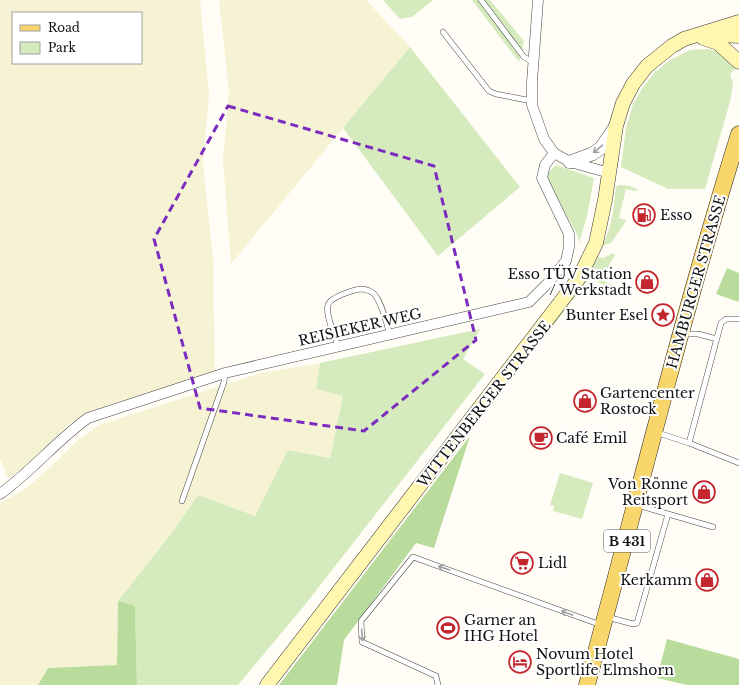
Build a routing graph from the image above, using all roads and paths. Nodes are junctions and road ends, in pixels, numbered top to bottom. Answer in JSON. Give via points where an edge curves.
{"nodes":[{"id":1,"x":481,"y":0,"type":"edge"},
{"id":2,"x":538,"y":0,"type":"edge"},
{"id":3,"x":738,"y":25,"type":"edge"},
{"id":4,"x":443,"y":32,"type":"dead end"},
{"id":5,"x":702,"y":38,"type":"junction"},
{"id":6,"x":663,"y":54,"type":"junction"},
{"id":7,"x":533,"y":62,"type":"junction"},
{"id":8,"x":739,"y":62,"type":"edge"},
{"id":9,"x":532,"y":101,"type":"junction"},
{"id":10,"x":616,"y":126,"type":"junction"},
{"id":11,"x":739,"y":134,"type":"edge"},
{"id":12,"x":554,"y":153,"type":"junction"},
{"id":13,"x":570,"y":162,"type":"junction"},
{"id":14,"x":610,"y":173,"type":"junction"},
{"id":15,"x":739,"y":320,"type":"edge"},
{"id":16,"x":390,"y":334,"type":"junction"},
{"id":17,"x":681,"y":334,"type":"junction"},
{"id":18,"x":717,"y":339,"type":"junction"},
{"id":19,"x":338,"y":346,"type":"junction"},
{"id":20,"x":225,"y":373,"type":"junction"},
{"id":21,"x":655,"y":432,"type":"junction"},
{"id":22,"x":689,"y":443,"type":"junction"},
{"id":23,"x":739,"y":463,"type":"edge"},
{"id":24,"x":0,"y":494,"type":"edge"},
{"id":25,"x":182,"y":501,"type":"dead end"},
{"id":26,"x":636,"y":505,"type":"junction"},
{"id":27,"x":668,"y":514,"type":"junction"},
{"id":28,"x":713,"y":527,"type":"dead end"},
{"id":29,"x":605,"y":621,"type":"junction"},
{"id":30,"x":267,"y":685,"type":"edge"},
{"id":31,"x":438,"y":685,"type":"edge"},
{"id":32,"x":587,"y":685,"type":"edge"}],
"edges":[{"from":1,"to":7,"type":"lane","via":[[524,57]]},
{"from":2,"to":7,"type":"street"},
{"from":3,"to":5,"type":"main road","name":"WITTENBERGER STRASSE","via":[[720,35]]},
{"from":3,"to":6,"type":"main road","name":"WITTENBERGER STRASSE","via":[[684,39]]},
{"from":4,"to":9,"type":"lane","via":[[489,91]]},
{"from":5,"to":6,"type":"main road","name":"WITTENBERGER STRASSE"},
{"from":5,"to":8,"type":"main road","via":[[718,43]]},
{"from":6,"to":10,"type":"main road","name":"WITTENBERGER STRASSE","via":[[647,66],[633,84],[623,103]]},
{"from":7,"to":9,"type":"street"},
{"from":9,"to":12,"type":"street","via":[[544,139]]},
{"from":10,"to":13,"type":"street","one_way":true,"via":[[601,148]]},
{"from":10,"to":14,"type":"main road","name":"WITTENBERGER STRASSE"},
{"from":11,"to":17,"type":"main road","name":"HAMBURGER STRASSE","number":"B 431"},
{"from":12,"to":13,"type":"street"},
{"from":12,"to":16,"type":"street","name":"REISIEKER WEG","via":[[545,165],[542,178],[569,234],[569,247],[566,261],[549,282],[529,302]]},
{"from":13,"to":14,"type":"street"},
{"from":14,"to":30,"type":"main road","name":"WITTENBERGER STRASSE","via":[[596,243],[580,278]]},
{"from":15,"to":18,"type":"lane","via":[[726,319],[721,324]]},
{"from":16,"to":19,"type":"street","name":"REISIEKER WEG"},
{"from":16,"to":19,"type":"lane","via":[[375,294],[363,289],[329,301],[328,314]]},
{"from":17,"to":18,"type":"lane","via":[[698,334]]},
{"from":17,"to":21,"type":"main road","name":"HAMBURGER STRASSE","number":"B 431"},
{"from":18,"to":22,"type":"lane"},
{"from":19,"to":20,"type":"street","name":"REISIEKER WEG"},
{"from":20,"to":24,"type":"street","name":"REISIEKER WEG","via":[[88,418],[70,430],[20,480]]},
{"from":20,"to":25,"type":"lane"},
{"from":21,"to":22,"type":"lane"},
{"from":21,"to":26,"type":"main road","name":"HAMBURGER STRASSE","number":"B 431"},
{"from":22,"to":23,"type":"lane"},
{"from":26,"to":27,"type":"lane"},
{"from":26,"to":29,"type":"main road","name":"HAMBURGER STRASSE","number":"B 431"},
{"from":27,"to":28,"type":"lane"},
{"from":27,"to":29,"type":"lane","via":[[637,623]]},
{"from":29,"to":31,"type":"lane","one_way":true,"via":[[414,557],[361,621],[362,642],[436,676]]},
{"from":29,"to":32,"type":"main road","name":"HAMBURGER STRASSE","number":"B 431"}]}
